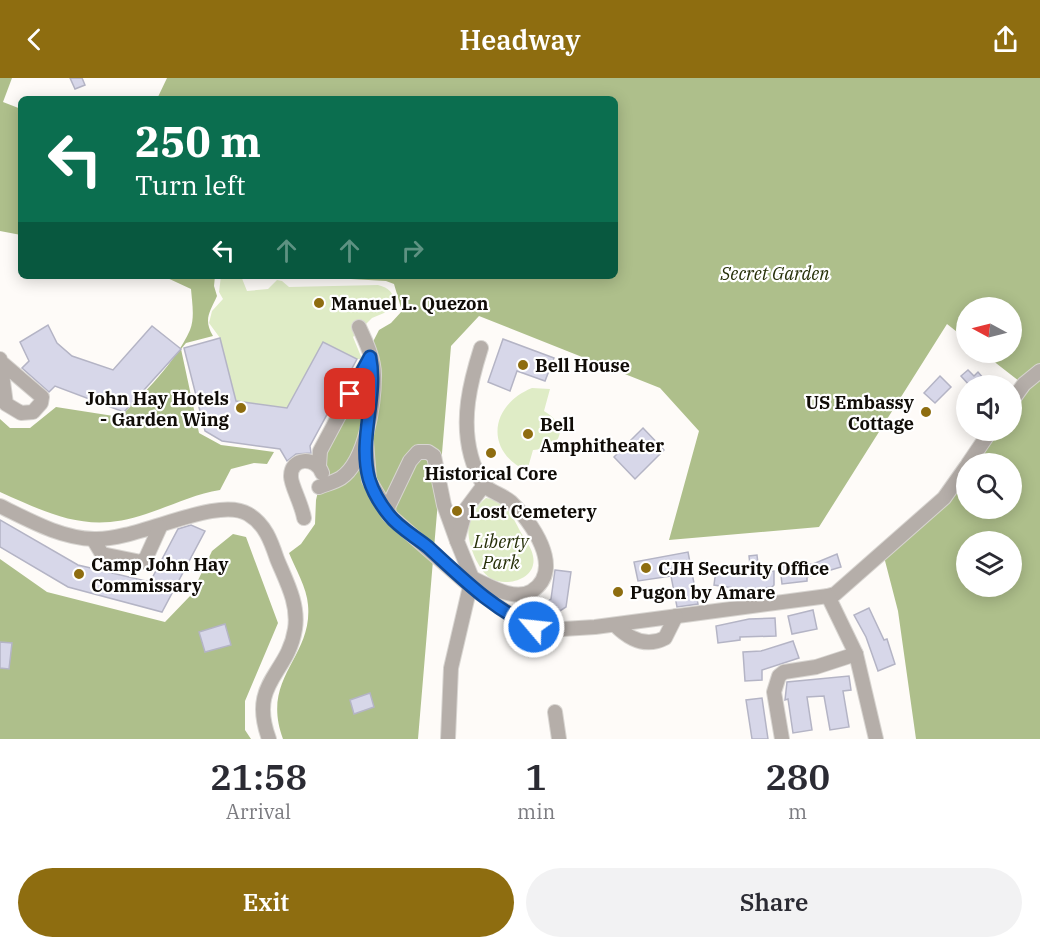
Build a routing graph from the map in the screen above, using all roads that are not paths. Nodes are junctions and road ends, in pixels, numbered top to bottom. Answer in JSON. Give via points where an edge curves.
{"nodes":[{"id":1,"x":359,"y":327,"type":"dead end"},
{"id":2,"x":481,"y":348,"type":"dead end"},
{"id":3,"x":370,"y":357,"type":"junction"},
{"id":4,"x":1040,"y":371,"type":"edge"},
{"id":5,"x":1022,"y":387,"type":"edge"},
{"id":6,"x":366,"y":437,"type":"junction"},
{"id":7,"x":317,"y":464,"type":"junction"},
{"id":8,"x":956,"y":481,"type":"edge"},
{"id":9,"x":484,"y":485,"type":"junction"},
{"id":10,"x":0,"y":506,"type":"edge"},
{"id":11,"x":388,"y":512,"type":"junction"},
{"id":12,"x":304,"y":518,"type":"dead end"},
{"id":13,"x":160,"y":527,"type":"junction"},
{"id":14,"x":93,"y":539,"type":"junction"},
{"id":15,"x":457,"y":541,"type":"junction"},
{"id":16,"x":471,"y":582,"type":"junction"},
{"id":17,"x":828,"y":596,"type":"junction"},
{"id":18,"x":676,"y":616,"type":"junction"},
{"id":19,"x":615,"y":625,"type":"junction"},
{"id":20,"x":856,"y":654,"type":"junction"},
{"id":21,"x":555,"y":712,"type":"dead end"},
{"id":22,"x":270,"y":739,"type":"edge"},
{"id":23,"x":448,"y":739,"type":"edge"},
{"id":24,"x":559,"y":739,"type":"edge"},
{"id":25,"x":782,"y":739,"type":"edge"},
{"id":26,"x":876,"y":739,"type":"edge"}],
"edges":[{"from":1,"to":3,"type":"street"},
{"from":2,"to":9,"type":"street","via":[[467,403],[467,433],[471,457]]},
{"from":3,"to":6,"type":"street","via":[[374,375]]},
{"from":3,"to":7,"type":"street","via":[[320,451]]},
{"from":4,"to":5,"type":"street"},
{"from":6,"to":7,"type":"street","via":[[357,459],[341,478],[319,487],[322,473]]},
{"from":6,"to":11,"type":"street","via":[[369,480]]},
{"from":7,"to":12,"type":"street","via":[[300,462],[291,473]]},
{"from":8,"to":17,"type":"street","via":[[944,498],[883,553]]},
{"from":9,"to":15,"type":"street","via":[[466,509]]},
{"from":9,"to":16,"type":"street","via":[[510,501],[533,527],[546,561],[545,572],[538,586],[524,595]]},
{"from":10,"to":14,"type":"street","via":[[49,528]]},
{"from":11,"to":15,"type":"street","via":[[411,461],[418,452],[428,452],[434,456],[444,506]]},
{"from":11,"to":16,"type":"street"},
{"from":13,"to":14,"type":"street"},
{"from":13,"to":14,"type":"street","via":[[141,562],[102,554]]},
{"from":13,"to":22,"type":"street","via":[[231,508],[258,520],[269,537],[296,618],[291,642],[263,699],[264,724]]},
{"from":15,"to":16,"type":"street"},
{"from":16,"to":19,"type":"street","via":[[506,612],[534,627],[560,631]]},
{"from":16,"to":23,"type":"street","via":[[451,668]]},
{"from":17,"to":18,"type":"street"},
{"from":17,"to":20,"type":"street"},
{"from":18,"to":19,"type":"street"},
{"from":18,"to":19,"type":"street","via":[[668,634],[654,642],[635,640]]},
{"from":20,"to":25,"type":"street","via":[[779,676],[774,692]]},
{"from":20,"to":26,"type":"street"},
{"from":21,"to":24,"type":"street"}]}
